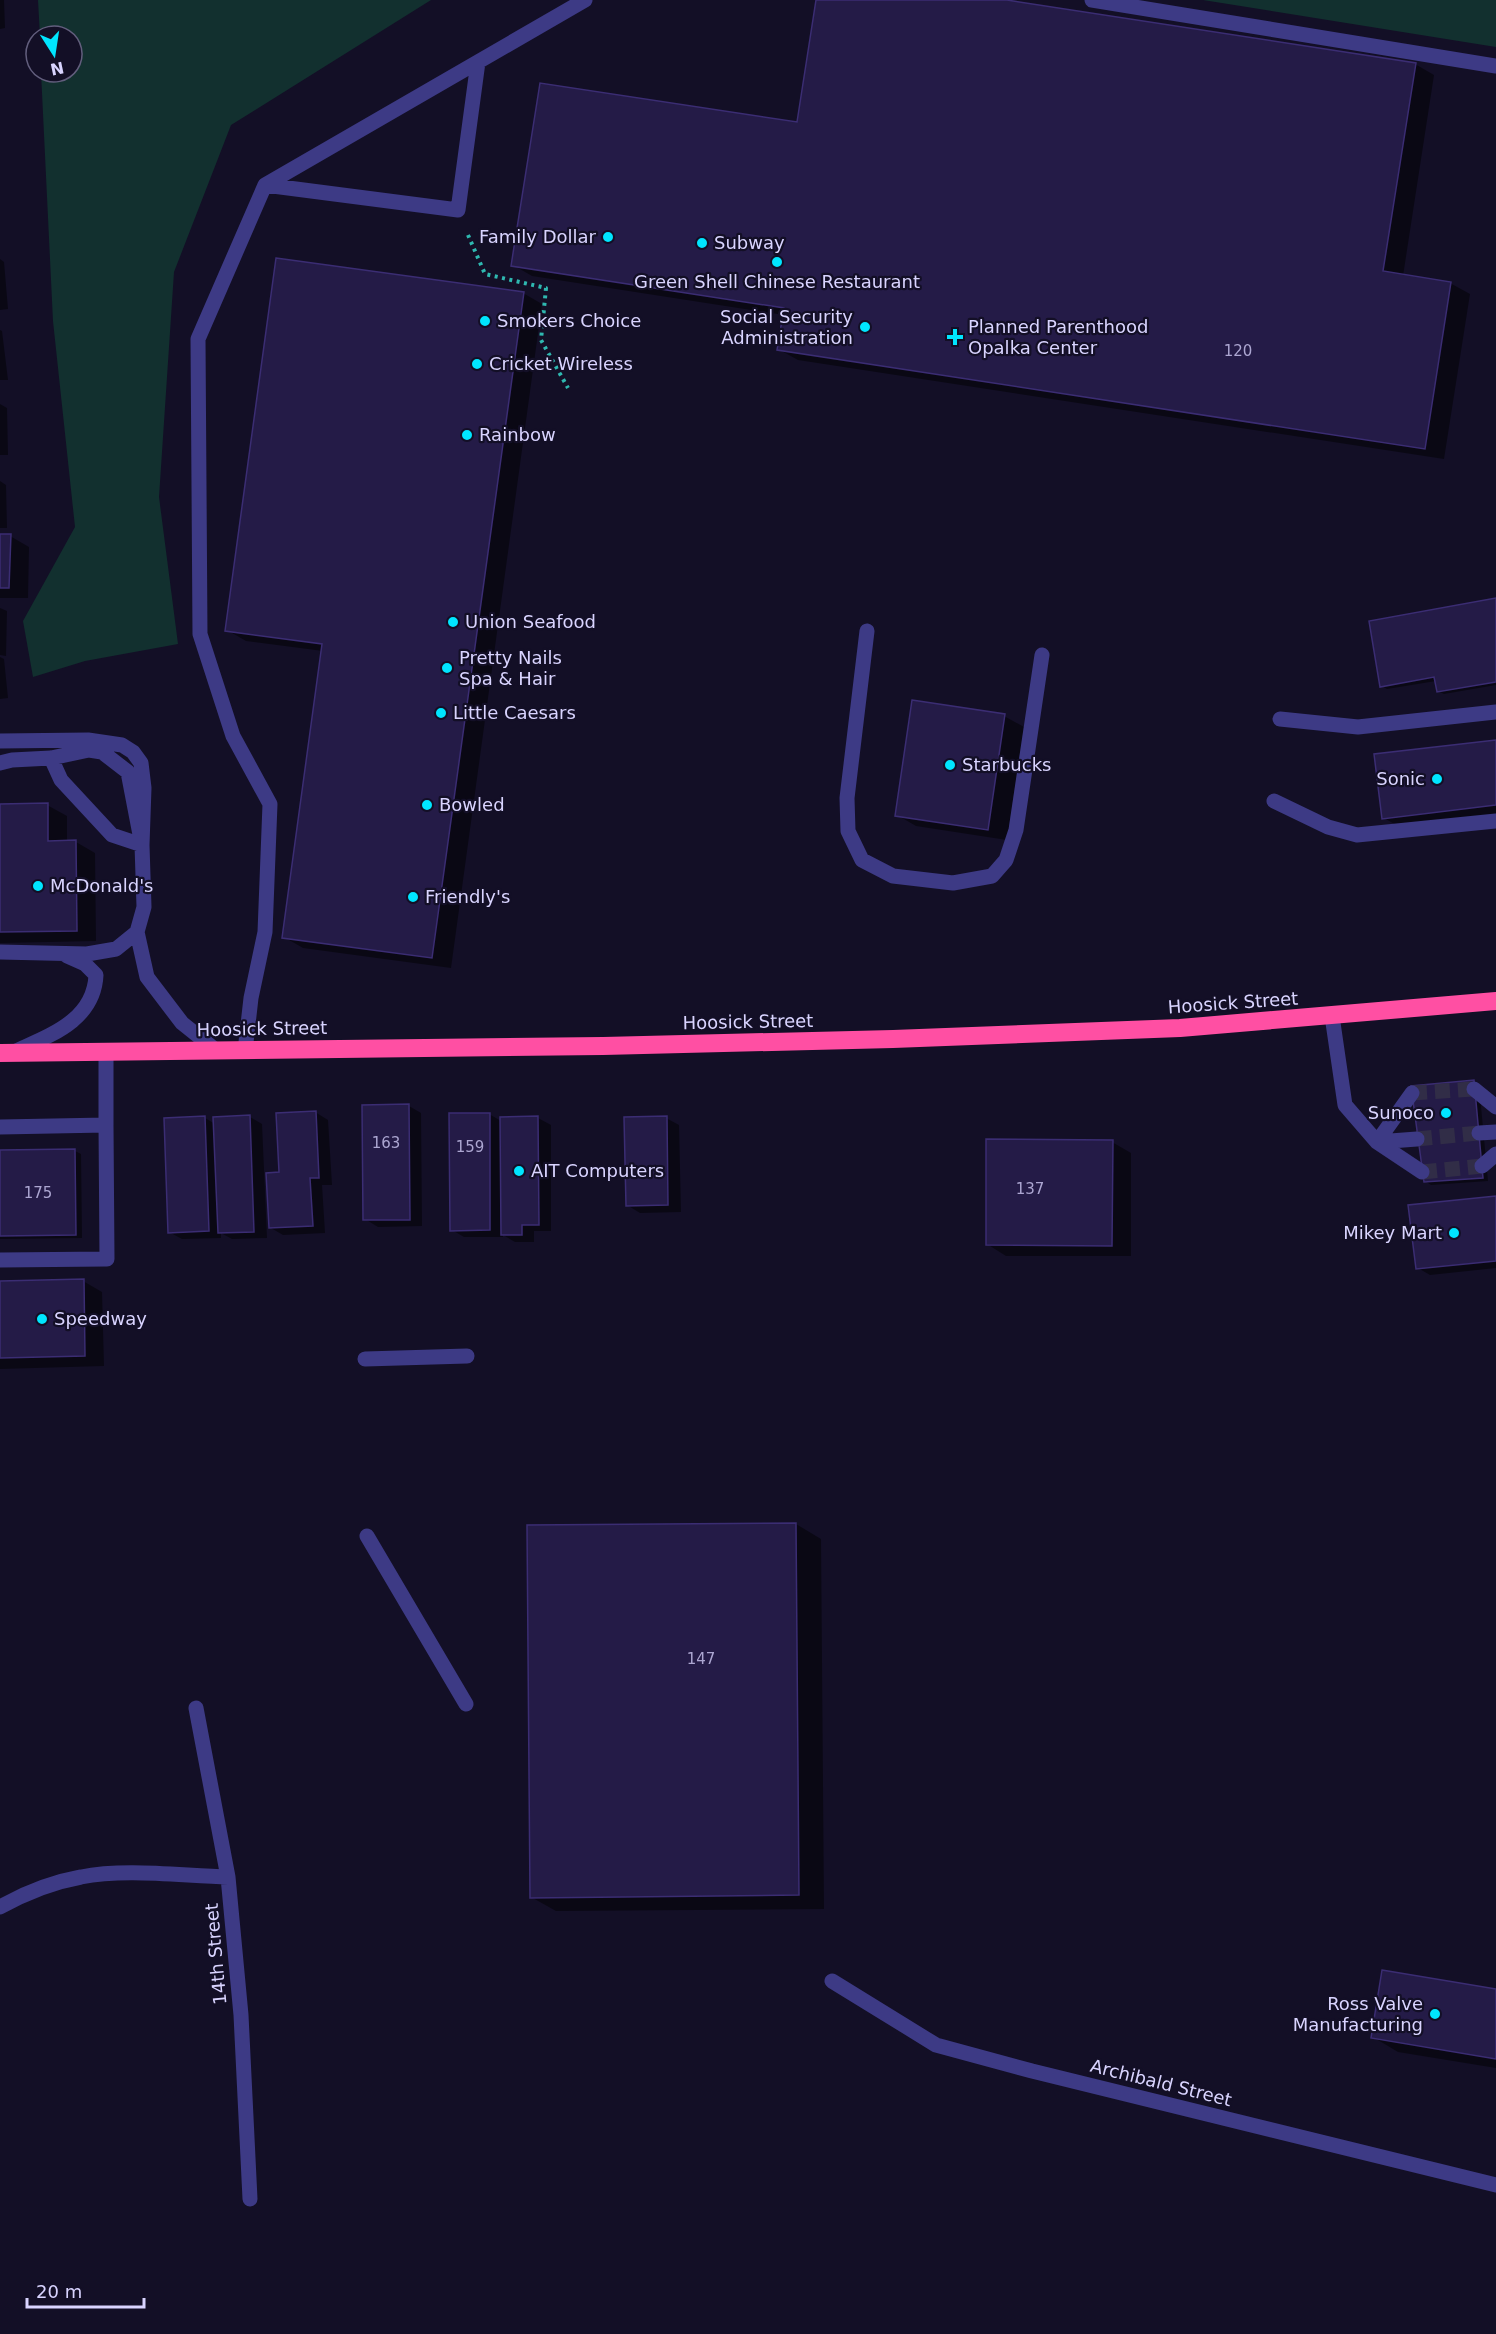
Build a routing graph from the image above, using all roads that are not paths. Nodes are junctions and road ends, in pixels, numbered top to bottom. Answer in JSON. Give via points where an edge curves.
{"nodes":[{"id":1,"x":585,"y":0,"type":"edge"},
{"id":2,"x":1092,"y":0,"type":"edge"},
{"id":3,"x":478,"y":62,"type":"junction"},
{"id":4,"x":1496,"y":66,"type":"edge"},
{"id":5,"x":265,"y":185,"type":"junction"},
{"id":6,"x":867,"y":631,"type":"dead end"},
{"id":7,"x":1042,"y":655,"type":"dead end"},
{"id":8,"x":1496,"y":712,"type":"edge"},
{"id":9,"x":1280,"y":719,"type":"dead end"},
{"id":10,"x":0,"y":741,"type":"edge"},
{"id":11,"x":51,"y":758,"type":"junction"},
{"id":12,"x":0,"y":763,"type":"edge"},
{"id":13,"x":1274,"y":801,"type":"dead end"},
{"id":14,"x":1496,"y":821,"type":"edge"},
{"id":15,"x":142,"y":845,"type":"junction"},
{"id":16,"x":137,"y":932,"type":"junction"},
{"id":17,"x":0,"y":952,"type":"edge"},
{"id":18,"x":62,"y":954,"type":"junction"},
{"id":19,"x":1496,"y":1001,"type":"edge"},
{"id":20,"x":1332,"y":1016,"type":"junction"},
{"id":21,"x":217,"y":1051,"type":"junction"},
{"id":22,"x":244,"y":1051,"type":"junction"},
{"id":23,"x":106,"y":1052,"type":"junction"},
{"id":24,"x":6,"y":1053,"type":"edge"},
{"id":25,"x":1474,"y":1089,"type":"tunnel mouth"},
{"id":26,"x":1412,"y":1093,"type":"dead end"},
{"id":27,"x":1496,"y":1107,"type":"edge"},
{"id":28,"x":106,"y":1125,"type":"junction"},
{"id":29,"x":0,"y":1127,"type":"edge"},
{"id":30,"x":1496,"y":1132,"type":"edge"},
{"id":31,"x":1479,"y":1133,"type":"tunnel mouth"},
{"id":32,"x":1417,"y":1139,"type":"tunnel mouth"},
{"id":33,"x":1377,"y":1142,"type":"junction"},
{"id":34,"x":1496,"y":1154,"type":"edge"},
{"id":35,"x":1482,"y":1166,"type":"tunnel mouth"},
{"id":36,"x":1422,"y":1172,"type":"tunnel mouth"},
{"id":37,"x":0,"y":1260,"type":"edge"},
{"id":38,"x":467,"y":1356,"type":"dead end"},
{"id":39,"x":365,"y":1359,"type":"dead end"},
{"id":40,"x":367,"y":1536,"type":"dead end"},
{"id":41,"x":466,"y":1704,"type":"dead end"},
{"id":42,"x":196,"y":1708,"type":"dead end"},
{"id":43,"x":228,"y":1877,"type":"junction"},
{"id":44,"x":0,"y":1907,"type":"edge"},
{"id":45,"x":832,"y":1981,"type":"dead end"},
{"id":46,"x":1496,"y":2185,"type":"edge"},
{"id":47,"x":250,"y":2199,"type":"dead end"}],
"edges":[{"from":1,"to":3,"type":"street"},
{"from":2,"to":4,"type":"street"},
{"from":3,"to":5,"type":"street"},
{"from":3,"to":5,"type":"street","via":[[458,210]]},
{"from":5,"to":22,"type":"street","via":[[198,339],[200,634],[233,736],[270,804],[265,932]]},
{"from":6,"to":7,"type":"street","via":[[847,798],[848,831],[862,860],[893,876],[953,884],[992,876],[1006,860],[1016,830]]},
{"from":8,"to":9,"type":"street","via":[[1358,727]]},
{"from":10,"to":15,"type":"street","via":[[88,740],[122,745],[133,752],[141,763],[144,788]]},
{"from":11,"to":12,"type":"street"},
{"from":11,"to":15,"type":"street","via":[[61,780],[112,835]]},
{"from":11,"to":15,"type":"street","via":[[89,750],[102,752],[128,772]]},
{"from":13,"to":14,"type":"street","via":[[1328,827],[1357,835]]},
{"from":15,"to":16,"type":"street","via":[[144,907]]},
{"from":16,"to":18,"type":"street","via":[[116,949]]},
{"from":16,"to":21,"type":"street","via":[[147,977],[182,1023]]},
{"from":17,"to":18,"type":"street"},
{"from":18,"to":24,"type":"street","via":[[85,963],[96,975],[89,1002],[58,1033]]},
{"from":19,"to":20,"type":"highway","name":"Hoosick Street"},
{"from":20,"to":22,"type":"highway","name":"Hoosick Street","via":[[1180,1028],[893,1039]]},
{"from":20,"to":33,"type":"street","via":[[1345,1106]]},
{"from":21,"to":22,"type":"highway","name":"Hoosick Street"},
{"from":21,"to":23,"type":"highway","name":"Hoosick Street"},
{"from":23,"to":24,"type":"highway","name":"Hoosick Street"},
{"from":23,"to":28,"type":"street"},
{"from":25,"to":27,"type":"street"},
{"from":26,"to":33,"type":"street"},
{"from":28,"to":29,"type":"street"},
{"from":28,"to":37,"type":"street","via":[[107,1259]]},
{"from":30,"to":31,"type":"street"},
{"from":32,"to":33,"type":"street"},
{"from":33,"to":36,"type":"street"},
{"from":34,"to":35,"type":"street"},
{"from":38,"to":39,"type":"street"},
{"from":40,"to":41,"type":"street"},
{"from":42,"to":43,"type":"street","name":"14th Street"},
{"from":43,"to":44,"type":"street","via":[[82,1876],[25,1893]]},
{"from":43,"to":47,"type":"street","name":"14th Street","via":[[241,2014]]},
{"from":45,"to":46,"type":"street","name":"Archibald Street","via":[[936,2045]]}]}
